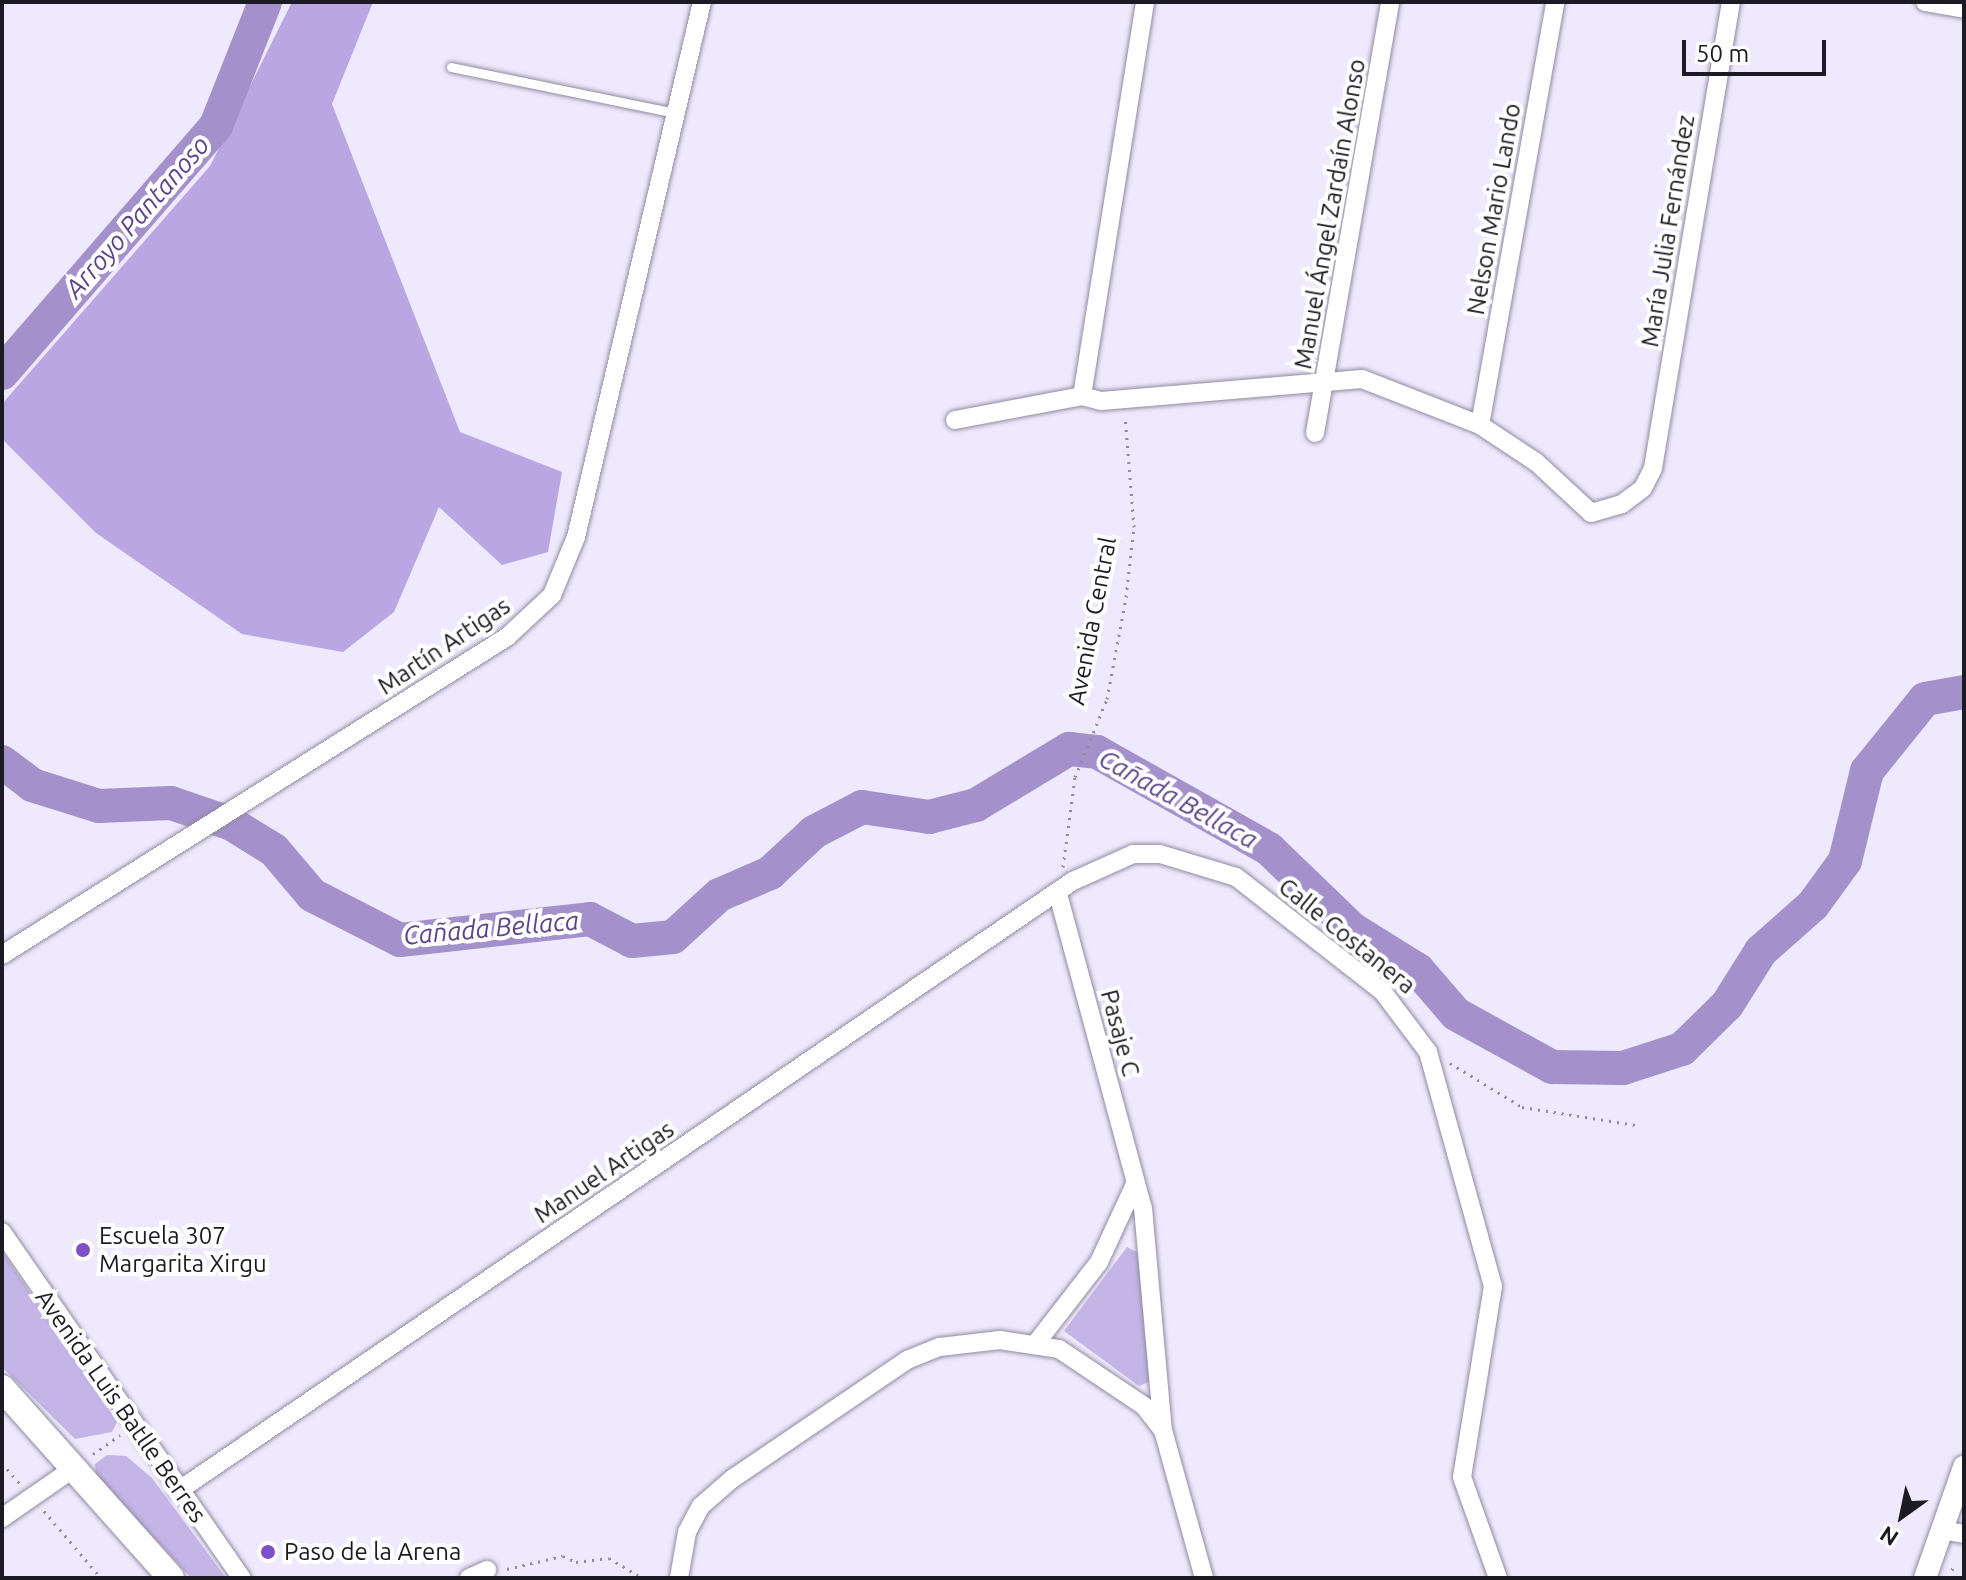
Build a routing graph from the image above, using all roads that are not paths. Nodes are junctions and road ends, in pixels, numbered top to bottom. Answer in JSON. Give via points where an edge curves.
{"nodes":[{"id":1,"x":702,"y":2,"type":"edge"},
{"id":2,"x":1145,"y":2,"type":"edge"},
{"id":3,"x":1390,"y":2,"type":"edge"},
{"id":4,"x":1555,"y":2,"type":"edge"},
{"id":5,"x":1731,"y":2,"type":"edge"},
{"id":6,"x":1925,"y":2,"type":"edge"},
{"id":7,"x":1964,"y":9,"type":"edge"},
{"id":8,"x":451,"y":67,"type":"dead end"},
{"id":9,"x":675,"y":113,"type":"junction"},
{"id":10,"x":1326,"y":380,"type":"junction"},
{"id":11,"x":1082,"y":396,"type":"junction"},
{"id":12,"x":955,"y":420,"type":"dead end"},
{"id":13,"x":1480,"y":425,"type":"junction"},
{"id":14,"x":1315,"y":433,"type":"dead end"},
{"id":15,"x":1058,"y":894,"type":"junction"},
{"id":16,"x":2,"y":955,"type":"edge"},
{"id":17,"x":1135,"y":1184,"type":"junction"},
{"id":18,"x":2,"y":1232,"type":"edge"},
{"id":19,"x":1037,"y":1342,"type":"junction"},
{"id":20,"x":2,"y":1388,"type":"edge"},
{"id":21,"x":1163,"y":1430,"type":"junction"},
{"id":22,"x":1964,"y":1467,"type":"edge"},
{"id":23,"x":74,"y":1468,"type":"junction"},
{"id":24,"x":178,"y":1491,"type":"junction"},
{"id":25,"x":2,"y":1518,"type":"edge"},
{"id":26,"x":1953,"y":1532,"type":"edge"},
{"id":27,"x":487,"y":1570,"type":"road end"},
{"id":28,"x":171,"y":1578,"type":"edge"},
{"id":29,"x":242,"y":1578,"type":"edge"},
{"id":30,"x":469,"y":1578,"type":"edge"},
{"id":31,"x":679,"y":1578,"type":"edge"},
{"id":32,"x":1204,"y":1578,"type":"edge"},
{"id":33,"x":1498,"y":1578,"type":"edge"},
{"id":34,"x":1925,"y":1578,"type":"edge"}],
"edges":[{"from":1,"to":9,"type":"street","name":"Martín Artigas"},
{"from":2,"to":11,"type":"street"},
{"from":3,"to":10,"type":"street","name":"Manuel Ángel Zardaín Alonso"},
{"from":4,"to":13,"type":"street","name":"Nelson Mario Lando"},
{"from":5,"to":13,"type":"street","name":"María Julia Fernández","via":[[1653,468],[1643,488],[1622,504],[1591,513],[1536,462]]},
{"from":6,"to":7,"type":"street"},
{"from":8,"to":9,"type":"lane"},
{"from":9,"to":16,"type":"street","name":"Martín Artigas","via":[[576,537],[552,595],[507,637]]},
{"from":10,"to":11,"type":"street","via":[[1123,399]]},
{"from":10,"to":13,"type":"street","via":[[1362,379]]},
{"from":10,"to":14,"type":"street","name":"Manuel Ángel Zardaín Alonso"},
{"from":11,"to":12,"type":"street"},
{"from":15,"to":17,"type":"street","name":"Pasaje C"},
{"from":15,"to":24,"type":"street","name":"Manuel Artigas"},
{"from":15,"to":33,"type":"street","name":"Calle Costanera","via":[[1133,854],[1182,856],[1236,877],[1383,992],[1428,1052],[1493,1286],[1462,1477]]},
{"from":17,"to":19,"type":"street","via":[[1099,1262]]},
{"from":17,"to":21,"type":"street","name":"Pasaje C","via":[[1150,1248]]},
{"from":18,"to":24,"type":"street","name":"Avenida Luis Batlle Berres"},
{"from":19,"to":21,"type":"street","via":[[1102,1372]]},
{"from":19,"to":31,"type":"street","via":[[940,1347],[870,1383],[701,1506],[679,1552]]},
{"from":20,"to":23,"type":"main road"},
{"from":21,"to":32,"type":"street","name":"Pasaje C"},
{"from":22,"to":26,"type":"street"},
{"from":23,"to":25,"type":"street"},
{"from":23,"to":28,"type":"main road"},
{"from":24,"to":29,"type":"street","name":"Avenida Luis Batlle Berres"},
{"from":26,"to":34,"type":"street"},
{"from":27,"to":30,"type":"street"}]}
